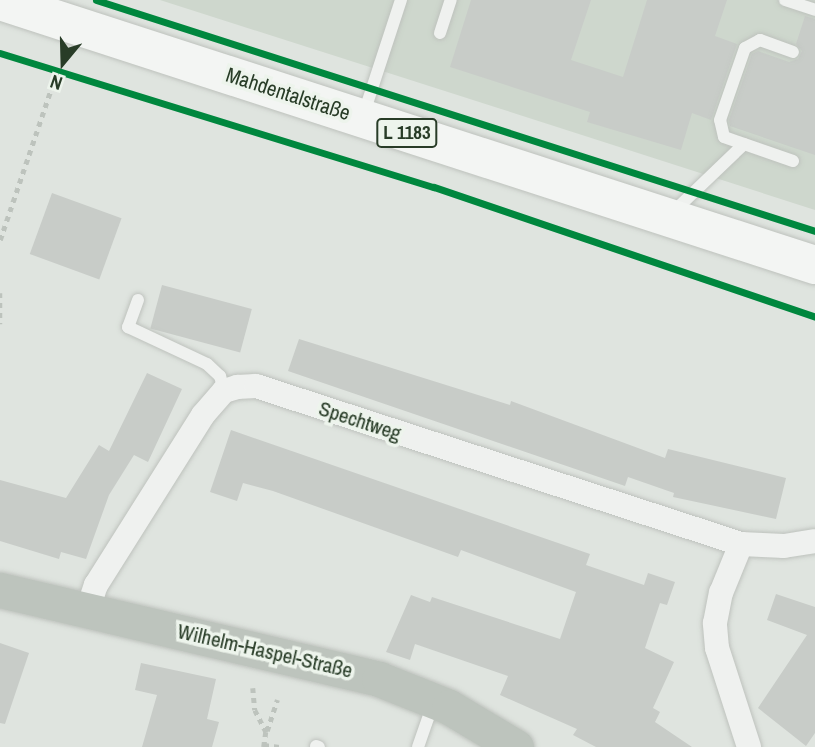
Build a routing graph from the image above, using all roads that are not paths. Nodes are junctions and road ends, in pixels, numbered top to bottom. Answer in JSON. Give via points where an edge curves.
{"nodes":[{"id":1,"x":401,"y":0,"type":"edge"},
{"id":2,"x":451,"y":0,"type":"edge"},
{"id":3,"x":785,"y":0,"type":"edge"},
{"id":4,"x":0,"y":1,"type":"edge"},
{"id":5,"x":815,"y":10,"type":"edge"},
{"id":6,"x":440,"y":33,"type":"dead end"},
{"id":7,"x":793,"y":52,"type":"dead end"},
{"id":8,"x":362,"y":119,"type":"junction"},
{"id":9,"x":744,"y":144,"type":"junction"},
{"id":10,"x":793,"y":161,"type":"dead end"},
{"id":11,"x":668,"y":217,"type":"junction"},
{"id":12,"x":815,"y":265,"type":"edge"},
{"id":13,"x":138,"y":300,"type":"dead end"},
{"id":14,"x":224,"y":391,"type":"junction"},
{"id":15,"x":815,"y":541,"type":"edge"},
{"id":16,"x":741,"y":544,"type":"junction"},
{"id":17,"x":0,"y":590,"type":"edge"},
{"id":18,"x":88,"y":609,"type":"junction"},
{"id":19,"x":434,"y":700,"type":"junction"},
{"id":20,"x":418,"y":747,"type":"edge"},
{"id":21,"x":516,"y":747,"type":"edge"},
{"id":22,"x":749,"y":747,"type":"edge"}],
"edges":[{"from":1,"to":8,"type":"lane"},
{"from":2,"to":6,"type":"lane"},
{"from":3,"to":5,"type":"lane"},
{"from":4,"to":8,"type":"main road","name":"Mahdentalstraße","number":"L 1183"},
{"from":7,"to":9,"type":"lane","via":[[760,40],[745,48],[720,120],[724,136]]},
{"from":8,"to":11,"type":"main road","name":"Mahdentalstraße","number":"L 1183"},
{"from":9,"to":10,"type":"lane"},
{"from":9,"to":11,"type":"lane"},
{"from":11,"to":12,"type":"main road","name":"Mahdentalstraße","number":"L 1183"},
{"from":13,"to":14,"type":"lane","via":[[128,327],[207,364],[220,376]]},
{"from":14,"to":16,"type":"street","name":"Spechtweg","via":[[256,386]]},
{"from":14,"to":18,"type":"street","via":[[203,415],[102,576]]},
{"from":15,"to":16,"type":"street","name":"Spechtweg","via":[[785,546]]},
{"from":16,"to":22,"type":"street","via":[[715,623],[717,648]]},
{"from":17,"to":18,"type":"street","name":"Wilhelm-Haspel-Straße"},
{"from":18,"to":19,"type":"street","name":"Wilhelm-Haspel-Straße","via":[[341,669]]},
{"from":19,"to":20,"type":"lane"},
{"from":19,"to":21,"type":"street","name":"Wilhelm-Haspel-Straße"}]}
